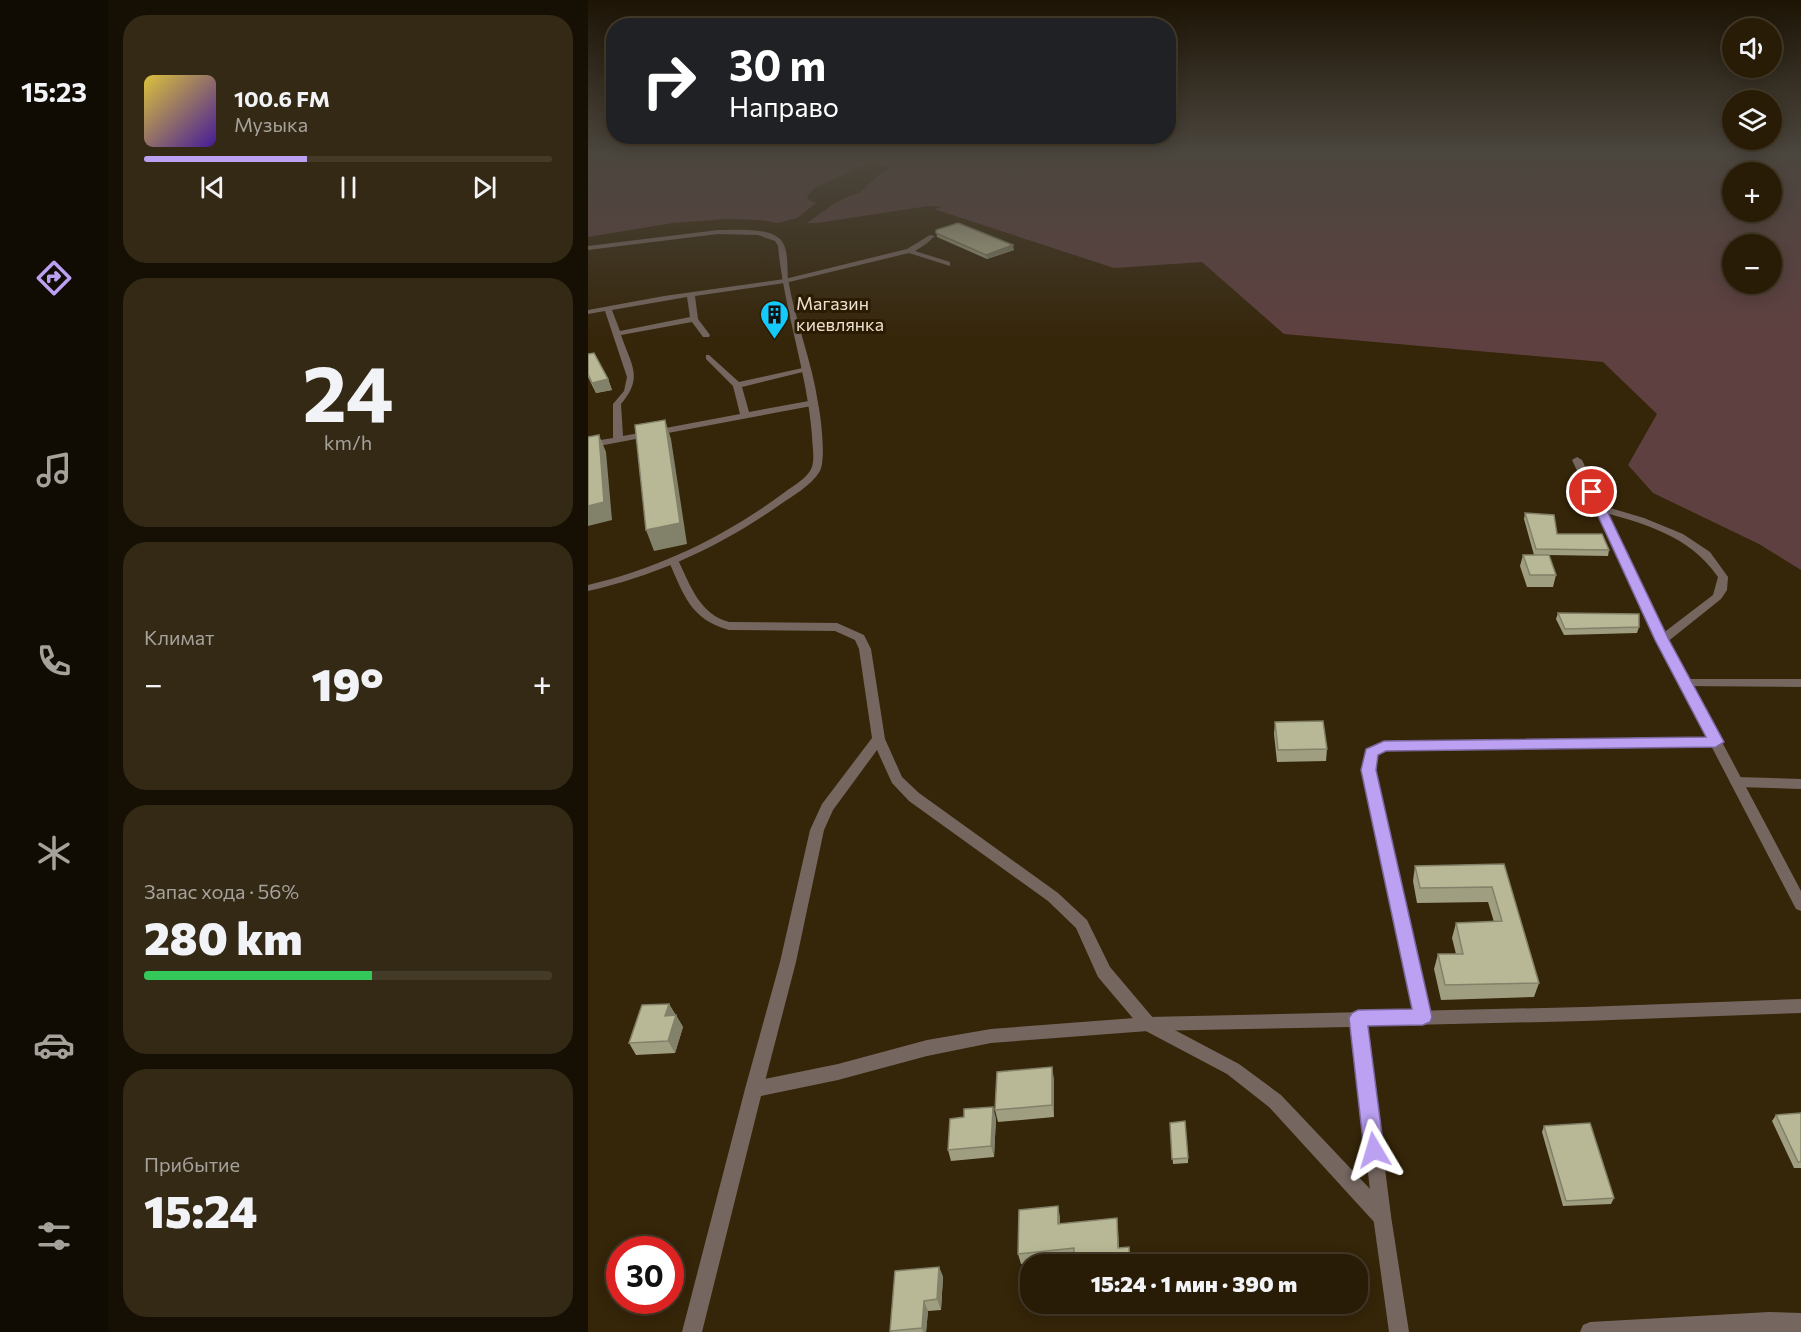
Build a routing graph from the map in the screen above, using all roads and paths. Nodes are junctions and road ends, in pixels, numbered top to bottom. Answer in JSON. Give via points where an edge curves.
{"nodes":[{"id":1,"x":932,"y":236,"type":"dead end"},
{"id":2,"x":588,"y":248,"type":"edge"},
{"id":3,"x":909,"y":251,"type":"junction"},
{"id":4,"x":947,"y":264,"type":"dead end"},
{"id":5,"x":785,"y":281,"type":"junction"},
{"id":6,"x":691,"y":295,"type":"junction"},
{"id":7,"x":608,"y":308,"type":"junction"},
{"id":8,"x":588,"y":312,"type":"edge"},
{"id":9,"x":694,"y":320,"type":"junction"},
{"id":10,"x":616,"y":334,"type":"junction"},
{"id":11,"x":706,"y":335,"type":"dead end"},
{"id":12,"x":709,"y":357,"type":"dead end"},
{"id":13,"x":807,"y":370,"type":"junction"},
{"id":14,"x":737,"y":385,"type":"junction"},
{"id":15,"x":814,"y":403,"type":"junction"},
{"id":16,"x":745,"y":416,"type":"junction"},
{"id":17,"x":618,"y":440,"type":"junction"},
{"id":18,"x":588,"y":445,"type":"edge"},
{"id":19,"x":1577,"y":460,"type":"dead end"},
{"id":20,"x":1600,"y":508,"type":"junction"},
{"id":21,"x":674,"y":562,"type":"junction"},
{"id":22,"x":588,"y":588,"type":"edge"},
{"id":23,"x":1662,"y":640,"type":"junction"},
{"id":24,"x":1684,"y":683,"type":"junction"},
{"id":25,"x":1801,"y":683,"type":"edge"},
{"id":26,"x":879,"y":739,"type":"junction"},
{"id":27,"x":1716,"y":742,"type":"junction"},
{"id":28,"x":1737,"y":782,"type":"junction"},
{"id":29,"x":1801,"y":784,"type":"edge"},
{"id":30,"x":1799,"y":898,"type":"edge"},
{"id":31,"x":1801,"y":1006,"type":"edge"},
{"id":32,"x":1423,"y":1017,"type":"junction"},
{"id":33,"x":1358,"y":1018,"type":"junction"},
{"id":34,"x":1148,"y":1024,"type":"junction"},
{"id":35,"x":754,"y":1089,"type":"junction"},
{"id":36,"x":1382,"y":1216,"type":"junction"},
{"id":37,"x":1801,"y":1323,"type":"edge"},
{"id":38,"x":692,"y":1332,"type":"edge"},
{"id":39,"x":1400,"y":1332,"type":"edge"},
{"id":40,"x":1590,"y":1332,"type":"edge"}],
"edges":[{"from":1,"to":3,"type":"street"},
{"from":2,"to":5,"type":"street","via":[[702,233],[759,233],[771,236],[781,246]]},
{"from":3,"to":4,"type":"street"},
{"from":3,"to":5,"type":"street"},
{"from":5,"to":6,"type":"street"},
{"from":5,"to":13,"type":"street"},
{"from":6,"to":7,"type":"street"},
{"from":6,"to":9,"type":"street"},
{"from":7,"to":8,"type":"street"},
{"from":7,"to":10,"type":"street"},
{"from":9,"to":10,"type":"street"},
{"from":9,"to":11,"type":"street"},
{"from":10,"to":17,"type":"street","via":[[632,376],[628,392],[617,404]]},
{"from":12,"to":14,"type":"street"},
{"from":13,"to":14,"type":"street"},
{"from":13,"to":15,"type":"street"},
{"from":14,"to":16,"type":"street"},
{"from":15,"to":16,"type":"street"},
{"from":15,"to":21,"type":"street","via":[[816,470],[732,531]]},
{"from":16,"to":17,"type":"street"},
{"from":17,"to":18,"type":"street"},
{"from":19,"to":20,"type":"street"},
{"from":20,"to":23,"type":"street"},
{"from":20,"to":23,"type":"street","via":[[1651,524],[1688,542],[1704,552],[1723,577],[1717,597]]},
{"from":21,"to":22,"type":"street"},
{"from":21,"to":26,"type":"street","via":[[699,612],[715,624],[837,627],[860,638]]},
{"from":23,"to":24,"type":"street"},
{"from":24,"to":25,"type":"street"},
{"from":24,"to":27,"type":"street"},
{"from":26,"to":34,"type":"street","via":[[897,780],[914,797],[1053,897],[1082,924],[1104,972]]},
{"from":26,"to":35,"type":"street","via":[[827,808],[817,830],[788,962]]},
{"from":27,"to":28,"type":"street"},
{"from":27,"to":32,"type":"street","via":[[1384,746],[1371,753],[1368,770]]},
{"from":28,"to":29,"type":"street"},
{"from":28,"to":30,"type":"street"},
{"from":31,"to":32,"type":"street"},
{"from":32,"to":33,"type":"street"},
{"from":33,"to":34,"type":"street"},
{"from":33,"to":36,"type":"street"},
{"from":34,"to":35,"type":"street","via":[[991,1036]]},
{"from":34,"to":36,"type":"street","via":[[1233,1069],[1275,1101]]},
{"from":35,"to":38,"type":"street"},
{"from":36,"to":39,"type":"street"},
{"from":37,"to":40,"type":"street"}]}
